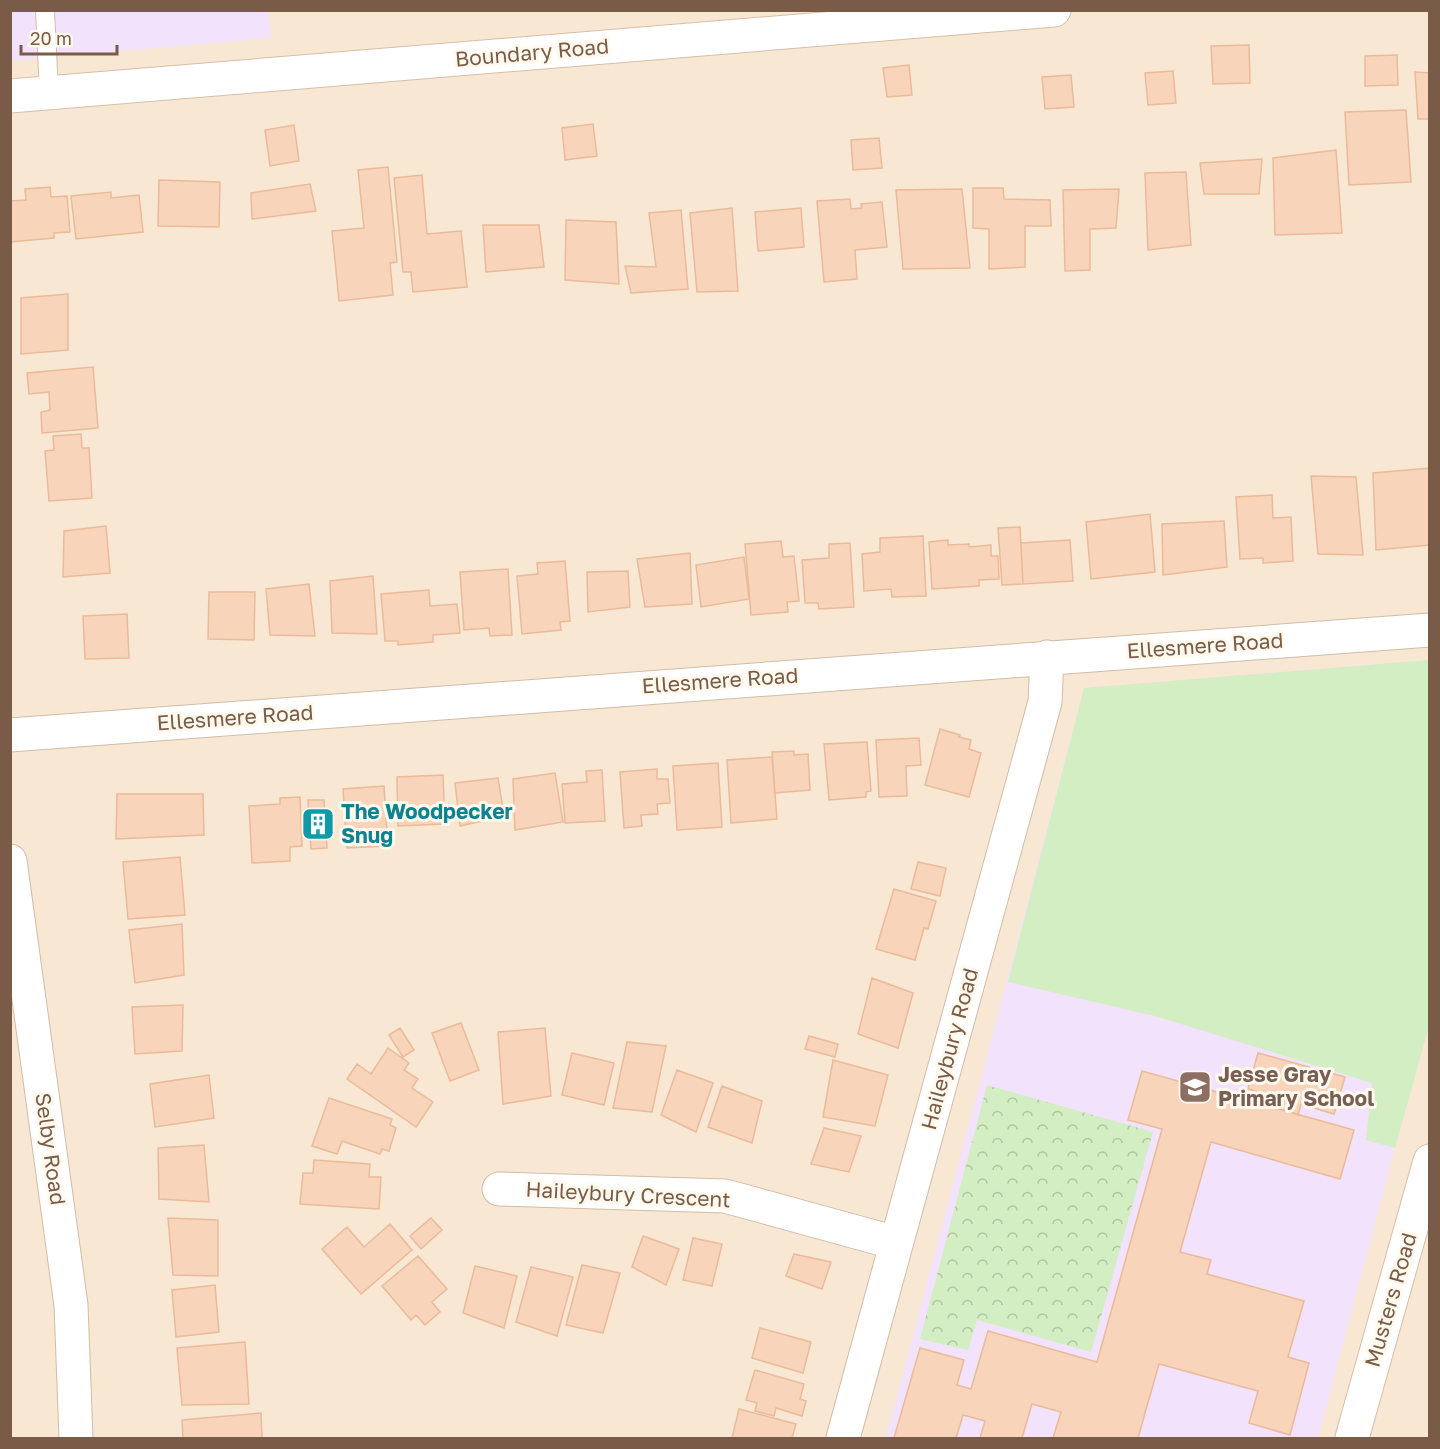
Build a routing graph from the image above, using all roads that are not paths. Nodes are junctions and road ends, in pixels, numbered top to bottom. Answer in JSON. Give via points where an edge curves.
{"nodes":[{"id":1,"x":45,"y":10,"type":"edge"},
{"id":2,"x":1054,"y":10,"type":"edge"},
{"id":3,"x":49,"y":92,"type":"junction"},
{"id":4,"x":10,"y":96,"type":"edge"},
{"id":5,"x":1430,"y":630,"type":"edge"},
{"id":6,"x":1047,"y":657,"type":"junction"},
{"id":7,"x":10,"y":735,"type":"edge"},
{"id":8,"x":10,"y":861,"type":"edge"},
{"id":9,"x":1430,"y":1161,"type":"edge"},
{"id":10,"x":499,"y":1189,"type":"dead end"},
{"id":11,"x":897,"y":1243,"type":"junction"},
{"id":12,"x":76,"y":1438,"type":"edge"},
{"id":13,"x":843,"y":1438,"type":"edge"},
{"id":14,"x":1352,"y":1438,"type":"edge"}],
"edges":[{"from":1,"to":3,"type":"lane"},
{"from":2,"to":3,"type":"street","name":"Boundary Road"},
{"from":3,"to":4,"type":"street","name":"Boundary Road"},
{"from":5,"to":6,"type":"street","name":"Ellesmere Road"},
{"from":6,"to":7,"type":"street","name":"Ellesmere Road"},
{"from":6,"to":11,"type":"street","name":"Haileybury Road","via":[[1045,702]]},
{"from":8,"to":12,"type":"street","name":"Selby Road","via":[[71,1305]]},
{"from":9,"to":14,"type":"street","name":"Musters Road"},
{"from":10,"to":11,"type":"street","name":"Haileybury Crescent","via":[[725,1196]]},
{"from":11,"to":13,"type":"street","name":"Haileybury Road"}]}
